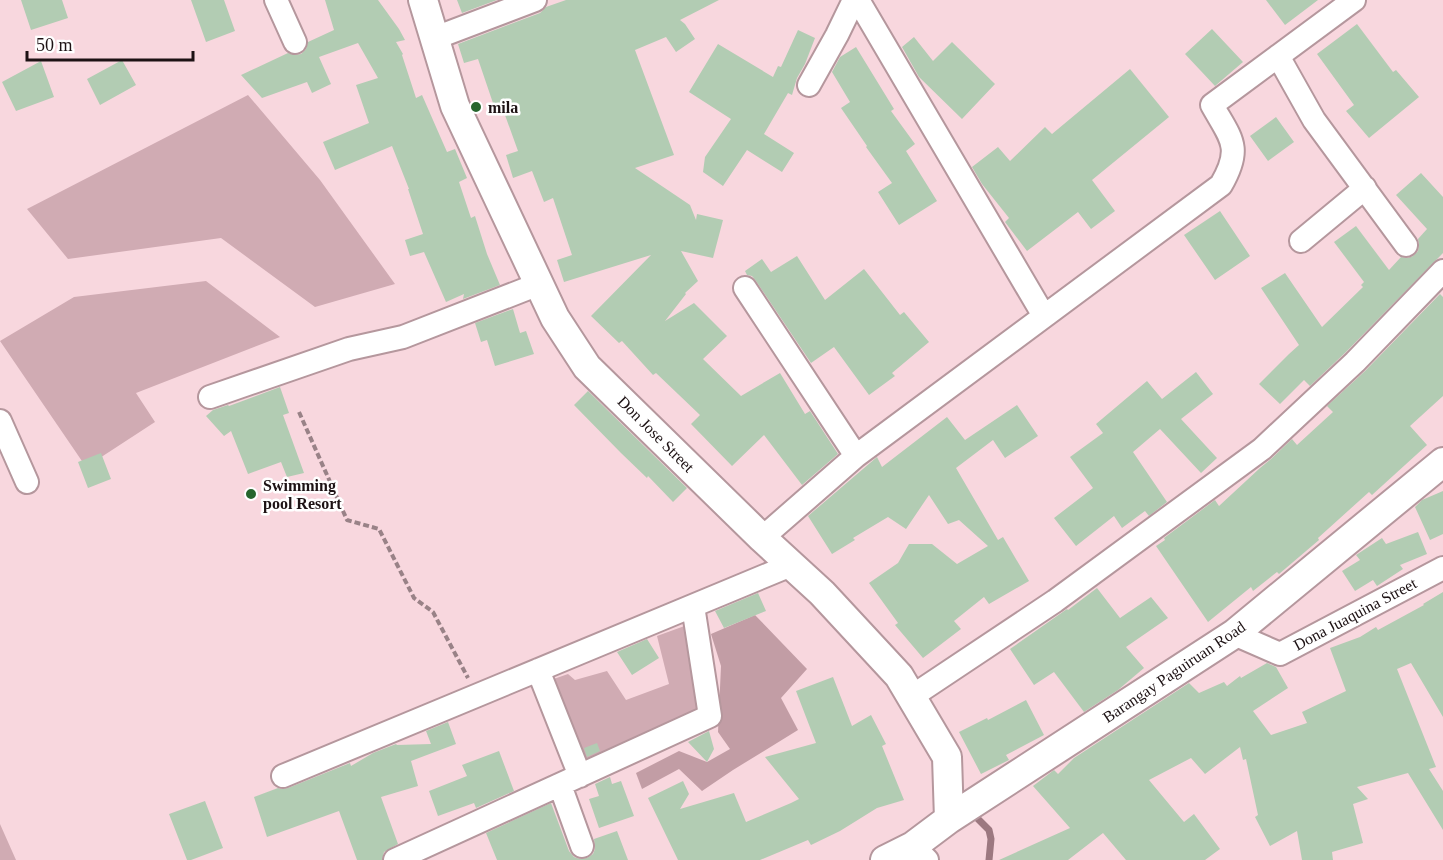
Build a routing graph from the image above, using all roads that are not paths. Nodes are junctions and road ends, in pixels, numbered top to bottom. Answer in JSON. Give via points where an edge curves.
{"nodes":[{"id":1,"x":276,"y":0,"type":"edge"},
{"id":2,"x":423,"y":0,"type":"edge"},
{"id":3,"x":535,"y":0,"type":"edge"},
{"id":4,"x":856,"y":0,"type":"edge"},
{"id":5,"x":1354,"y":0,"type":"edge"},
{"id":6,"x":435,"y":38,"type":"junction"},
{"id":7,"x":295,"y":42,"type":"dead end"},
{"id":8,"x":1278,"y":56,"type":"junction"},
{"id":9,"x":809,"y":85,"type":"dead end"},
{"id":10,"x":1365,"y":188,"type":"junction"},
{"id":11,"x":1301,"y":241,"type":"dead end"},
{"id":12,"x":1407,"y":245,"type":"dead end"},
{"id":13,"x":1443,"y":271,"type":"edge"},
{"id":14,"x":539,"y":284,"type":"junction"},
{"id":15,"x":745,"y":288,"type":"dead end"},
{"id":16,"x":1044,"y":316,"type":"junction"},
{"id":17,"x":210,"y":397,"type":"dead end"},
{"id":18,"x":0,"y":422,"type":"edge"},
{"id":19,"x":856,"y":456,"type":"junction"},
{"id":20,"x":1443,"y":462,"type":"edge"},
{"id":21,"x":27,"y":482,"type":"dead end"},
{"id":22,"x":762,"y":538,"type":"junction"},
{"id":23,"x":791,"y":565,"type":"junction"},
{"id":24,"x":1443,"y":568,"type":"edge"},
{"id":25,"x":693,"y":606,"type":"junction"},
{"id":26,"x":1234,"y":634,"type":"junction"},
{"id":27,"x":538,"y":670,"type":"junction"},
{"id":28,"x":911,"y":697,"type":"junction"},
{"id":29,"x":283,"y":776,"type":"dead end"},
{"id":30,"x":570,"y":780,"type":"junction"},
{"id":31,"x":949,"y":819,"type":"junction"},
{"id":32,"x":582,"y":846,"type":"dead end"},
{"id":33,"x":920,"y":853,"type":"edge"},
{"id":34,"x":395,"y":860,"type":"edge"},
{"id":35,"x":885,"y":860,"type":"edge"}],
"edges":[{"from":1,"to":7,"type":"street"},
{"from":2,"to":6,"type":"street","name":"Don Jose Street"},
{"from":3,"to":6,"type":"street"},
{"from":4,"to":9,"type":"street"},
{"from":4,"to":16,"type":"street"},
{"from":5,"to":8,"type":"street"},
{"from":6,"to":14,"type":"street","name":"Don Jose Street","via":[[455,106]]},
{"from":8,"to":10,"type":"street","via":[[1314,120]]},
{"from":8,"to":16,"type":"street","via":[[1212,105],[1232,140],[1234,154],[1221,185]]},
{"from":10,"to":11,"type":"street"},
{"from":10,"to":12,"type":"street"},
{"from":13,"to":28,"type":"street","via":[[1355,362],[1262,449],[1055,601]]},
{"from":14,"to":17,"type":"street","via":[[403,337],[349,349]]},
{"from":14,"to":22,"type":"street","name":"Don Jose Street","via":[[555,318],[587,367]]},
{"from":15,"to":19,"type":"street"},
{"from":16,"to":19,"type":"street"},
{"from":18,"to":21,"type":"street"},
{"from":19,"to":22,"type":"street"},
{"from":20,"to":26,"type":"street","name":"Barangay Paguiruan Road"},
{"from":22,"to":23,"type":"street","name":"Don Jose Street"},
{"from":23,"to":25,"type":"street"},
{"from":23,"to":28,"type":"street","name":"Don Jose Street","via":[[899,676]]},
{"from":24,"to":26,"type":"street","name":"Dona Juaquina Street","via":[[1280,654]]},
{"from":25,"to":27,"type":"street"},
{"from":25,"to":30,"type":"street","via":[[710,716]]},
{"from":26,"to":31,"type":"street","name":"Barangay Paguiruan Road"},
{"from":27,"to":29,"type":"street"},
{"from":27,"to":30,"type":"street"},
{"from":28,"to":31,"type":"street","name":"Don Jose Street","via":[[947,757]]},
{"from":30,"to":32,"type":"street"},
{"from":30,"to":34,"type":"street"},
{"from":31,"to":33,"type":"street","name":"Barangay Paguiruan Road"},
{"from":33,"to":35,"type":"street","name":"Barangay Paguiruan Road"}]}
